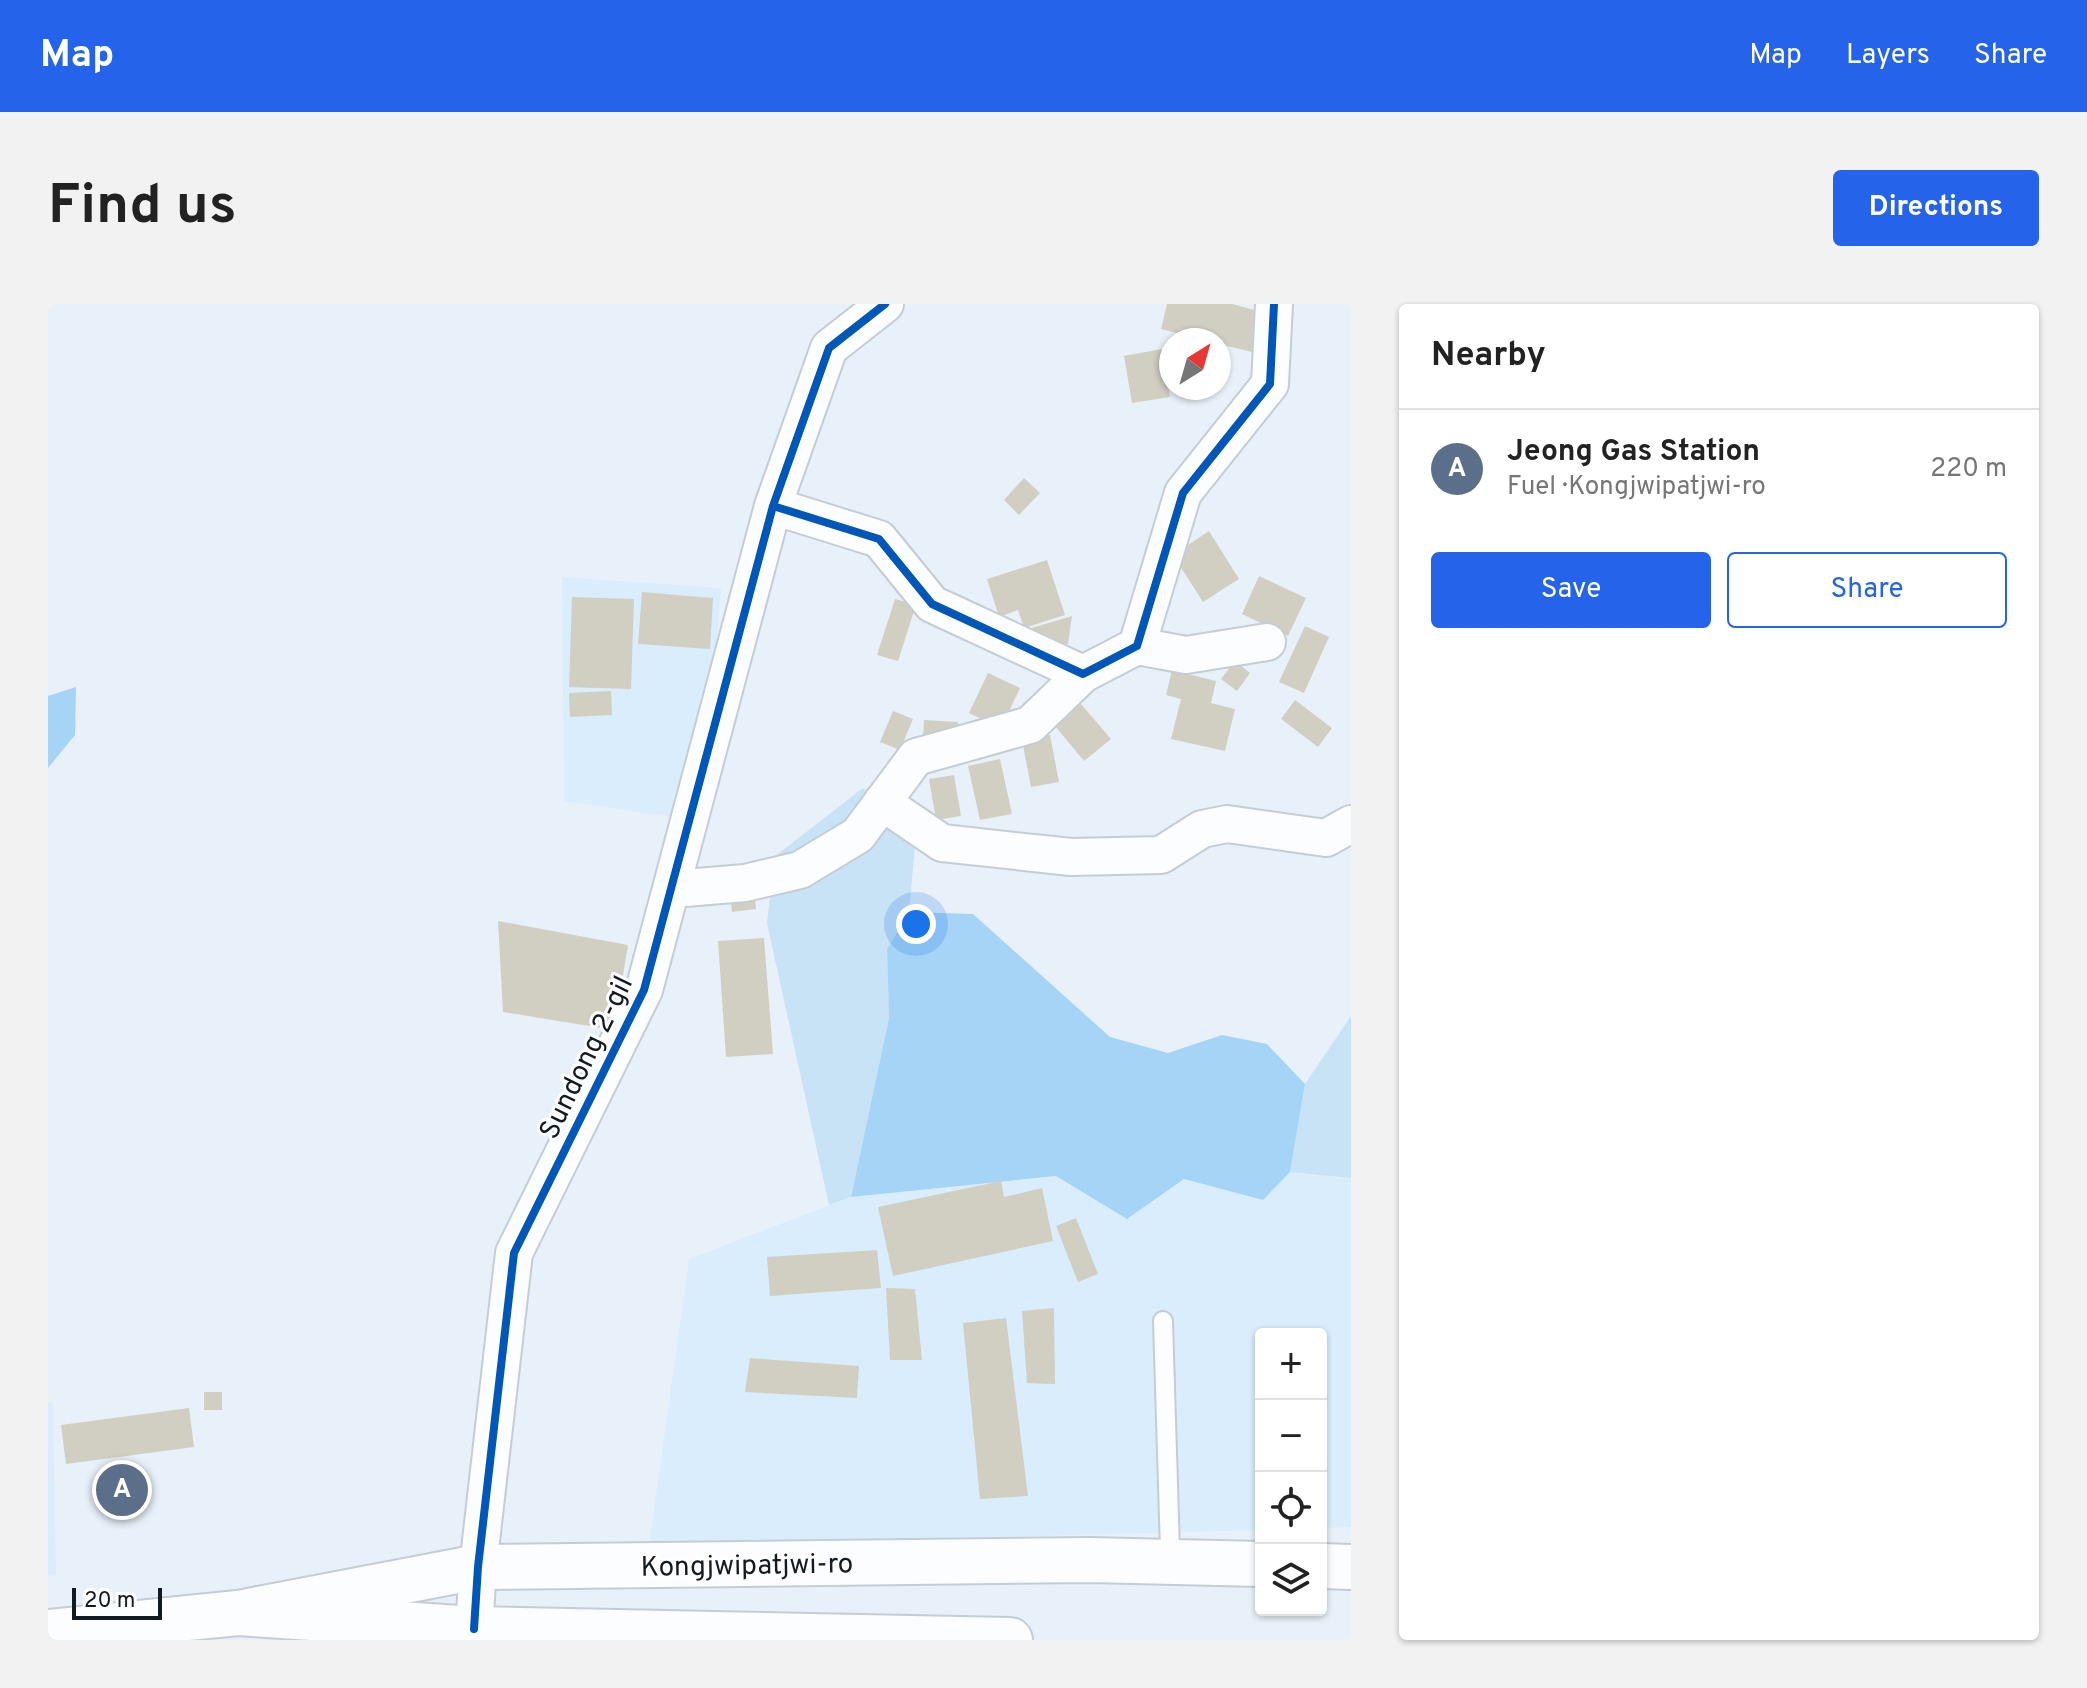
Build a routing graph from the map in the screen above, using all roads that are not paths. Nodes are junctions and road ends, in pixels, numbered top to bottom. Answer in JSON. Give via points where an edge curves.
{"nodes":[{"id":1,"x":885,"y":304,"type":"edge"},
{"id":2,"x":1274,"y":304,"type":"edge"},
{"id":3,"x":773,"y":506,"type":"junction"},
{"id":4,"x":1267,"y":642,"type":"dead end"},
{"id":5,"x":1137,"y":646,"type":"junction"},
{"id":6,"x":1083,"y":674,"type":"junction"},
{"id":7,"x":882,"y":802,"type":"junction"},
{"id":8,"x":1351,"y":824,"type":"edge"},
{"id":9,"x":673,"y":889,"type":"junction"},
{"id":10,"x":1163,"y":1321,"type":"dead end"},
{"id":11,"x":1255,"y":1549,"type":"edge"},
{"id":12,"x":1327,"y":1550,"type":"edge"},
{"id":13,"x":1351,"y":1550,"type":"edge"},
{"id":14,"x":1170,"y":1551,"type":"junction"},
{"id":15,"x":1090,"y":1560,"type":"junction"},
{"id":16,"x":1255,"y":1564,"type":"edge"},
{"id":17,"x":1327,"y":1566,"type":"edge"},
{"id":18,"x":478,"y":1567,"type":"junction"},
{"id":19,"x":1351,"y":1567,"type":"edge"},
{"id":20,"x":238,"y":1613,"type":"junction"},
{"id":21,"x":474,"y":1629,"type":"junction"},
{"id":22,"x":48,"y":1632,"type":"edge"},
{"id":23,"x":1010,"y":1640,"type":"edge"}],
"edges":[{"from":1,"to":3,"type":"street","name":"Sundong 2-gil","via":[[829,348]]},
{"from":2,"to":5,"type":"street","via":[[1270,384],[1183,493]]},
{"from":3,"to":6,"type":"street","via":[[879,539],[932,604]]},
{"from":3,"to":9,"type":"street","name":"Sundong 2-gil"},
{"from":4,"to":5,"type":"street","via":[[1186,655]]},
{"from":5,"to":6,"type":"street"},
{"from":6,"to":7,"type":"street","via":[[1030,725],[916,757]]},
{"from":7,"to":8,"type":"street","via":[[942,843],[1071,857],[1161,855],[1202,829],[1227,824],[1326,838]]},
{"from":7,"to":9,"type":"street","via":[[858,835],[800,870],[745,883]]},
{"from":9,"to":18,"type":"street","name":"Sundong 2-gil","via":[[644,990],[514,1253]]},
{"from":10,"to":14,"type":"lane"},
{"from":11,"to":14,"type":"street"},
{"from":12,"to":13,"type":"street"},
{"from":14,"to":15,"type":"street"},
{"from":15,"to":16,"type":"main road","name":"Kongjwipatjwi-ro"},
{"from":15,"to":18,"type":"main road","name":"Kongjwipatjwi-ro"},
{"from":17,"to":19,"type":"main road"},
{"from":18,"to":20,"type":"main road","name":"Kongjwipatjwi-ro"},
{"from":18,"to":21,"type":"street","name":"Sundong 2-gil"},
{"from":20,"to":21,"type":"main road","name":"Kongjwipatjwi-ro"},
{"from":20,"to":22,"type":"main road","name":"Kongjwipatjwi-ro"},
{"from":21,"to":23,"type":"main road","name":"Kongjwipatjwi-ro"}]}
